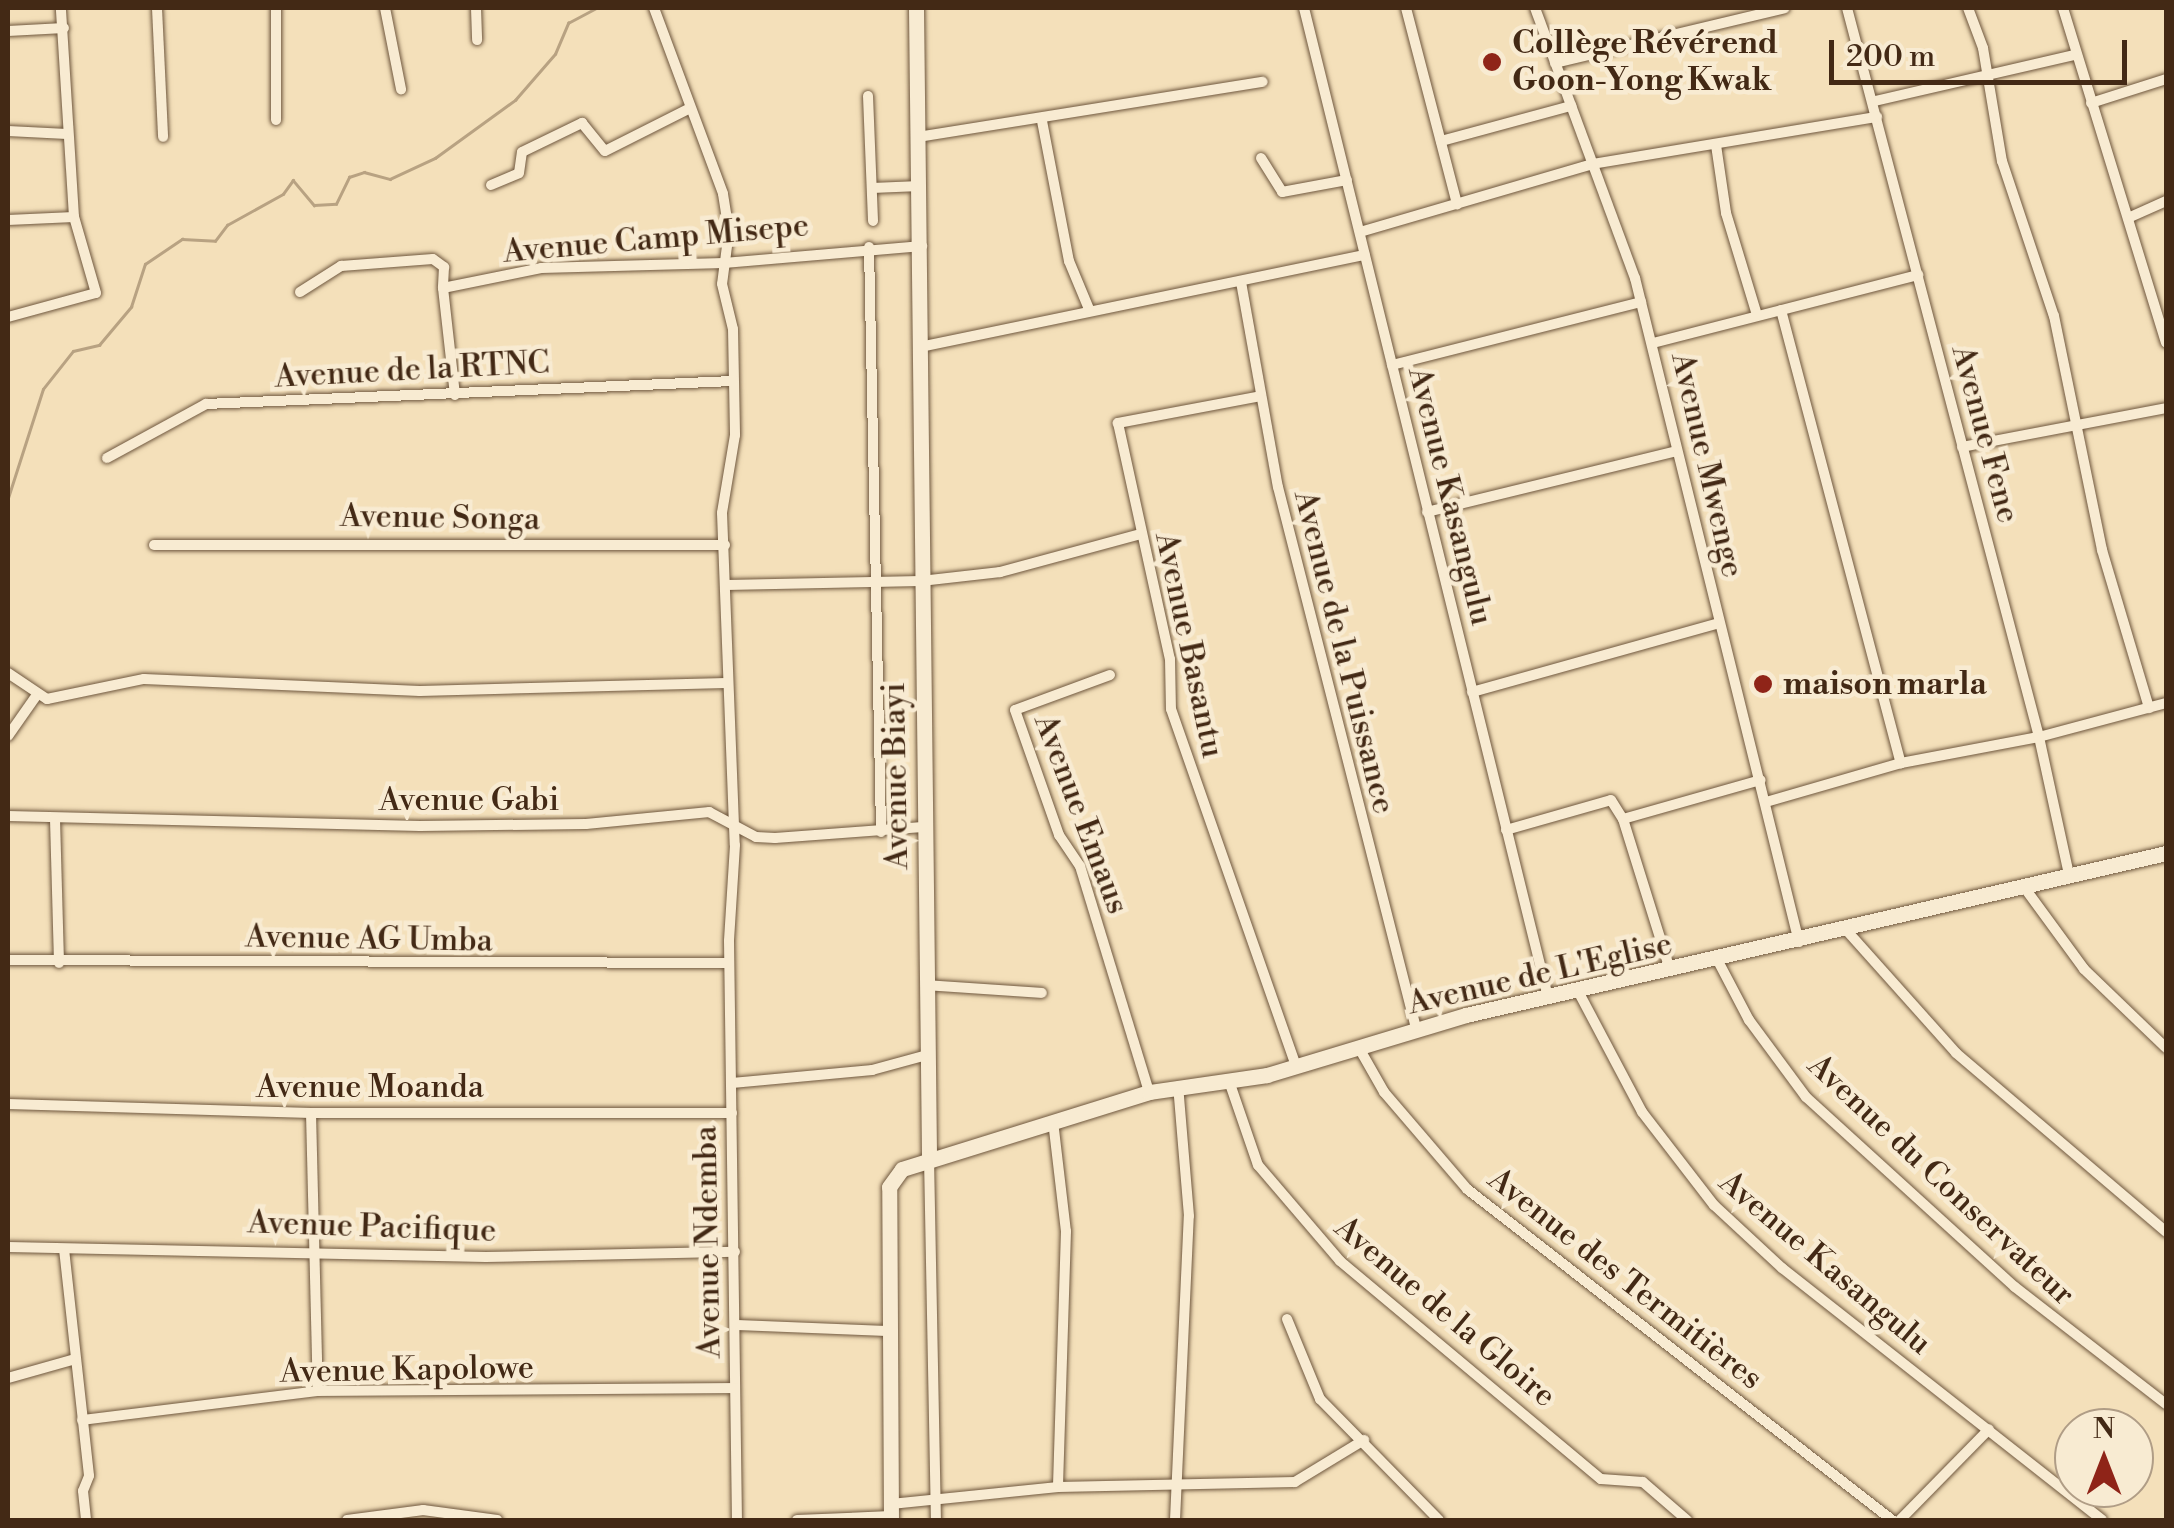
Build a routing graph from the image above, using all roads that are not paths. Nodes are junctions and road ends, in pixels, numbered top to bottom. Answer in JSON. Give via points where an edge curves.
{"nodes":[{"id":1,"x":62,"y":8,"type":"edge"},
{"id":2,"x":158,"y":8,"type":"edge"},
{"id":3,"x":276,"y":8,"type":"edge"},
{"id":4,"x":385,"y":8,"type":"edge"},
{"id":5,"x":476,"y":8,"type":"edge"},
{"id":6,"x":916,"y":8,"type":"edge"},
{"id":7,"x":1304,"y":8,"type":"edge"},
{"id":8,"x":1406,"y":8,"type":"edge"},
{"id":9,"x":1535,"y":8,"type":"edge"},
{"id":10,"x":1785,"y":8,"type":"edge"},
{"id":11,"x":1847,"y":8,"type":"edge"},
{"id":12,"x":1968,"y":8,"type":"edge"},
{"id":13,"x":2063,"y":8,"type":"edge"},
{"id":14,"x":656,"y":10,"type":"edge"},
{"id":15,"x":64,"y":28,"type":"junction"},
{"id":16,"x":8,"y":31,"type":"edge"},
{"id":17,"x":477,"y":40,"type":"dead end"},
{"id":18,"x":2075,"y":55,"type":"junction"},
{"id":19,"x":1555,"y":63,"type":"junction"},
{"id":20,"x":1985,"y":76,"type":"junction"},
{"id":21,"x":2166,"y":79,"type":"edge"},
{"id":22,"x":1263,"y":82,"type":"dead end"},
{"id":23,"x":401,"y":89,"type":"dead end"},
{"id":24,"x":868,"y":96,"type":"dead end"},
{"id":25,"x":1874,"y":101,"type":"junction"},
{"id":26,"x":2091,"y":103,"type":"junction"},
{"id":27,"x":1571,"y":106,"type":"junction"},
{"id":28,"x":690,"y":108,"type":"junction"},
{"id":29,"x":1877,"y":116,"type":"junction"},
{"id":30,"x":276,"y":120,"type":"dead end"},
{"id":31,"x":1042,"y":121,"type":"junction"},
{"id":32,"x":8,"y":131,"type":"edge"},
{"id":33,"x":67,"y":134,"type":"junction"},
{"id":34,"x":163,"y":137,"type":"dead end"},
{"id":35,"x":918,"y":137,"type":"junction"},
{"id":36,"x":1441,"y":141,"type":"junction"},
{"id":37,"x":1716,"y":145,"type":"junction"},
{"id":38,"x":1261,"y":158,"type":"dead end"},
{"id":39,"x":1592,"y":164,"type":"junction"},
{"id":40,"x":1347,"y":180,"type":"junction"},
{"id":41,"x":491,"y":185,"type":"dead end"},
{"id":42,"x":920,"y":186,"type":"junction"},
{"id":43,"x":872,"y":188,"type":"junction"},
{"id":44,"x":2166,"y":201,"type":"edge"},
{"id":45,"x":1457,"y":204,"type":"junction"},
{"id":46,"x":74,"y":217,"type":"junction"},
{"id":47,"x":2128,"y":218,"type":"junction"},
{"id":48,"x":8,"y":220,"type":"edge"},
{"id":49,"x":873,"y":221,"type":"dead end"},
{"id":50,"x":1360,"y":232,"type":"junction"},
{"id":51,"x":922,"y":246,"type":"junction"},
{"id":52,"x":869,"y":247,"type":"junction"},
{"id":53,"x":1365,"y":254,"type":"junction"},
{"id":54,"x":724,"y":263,"type":"junction"},
{"id":55,"x":1918,"y":275,"type":"junction"},
{"id":56,"x":1240,"y":282,"type":"junction"},
{"id":57,"x":443,"y":288,"type":"junction"},
{"id":58,"x":300,"y":292,"type":"dead end"},
{"id":59,"x":1640,"y":302,"type":"junction"},
{"id":60,"x":1090,"y":309,"type":"junction"},
{"id":61,"x":1782,"y":310,"type":"junction"},
{"id":62,"x":1757,"y":315,"type":"junction"},
{"id":63,"x":8,"y":318,"type":"edge"},
{"id":64,"x":2165,"y":328,"type":"edge"},
{"id":65,"x":2166,"y":342,"type":"edge"},
{"id":66,"x":1652,"y":343,"type":"junction"},
{"id":67,"x":920,"y":348,"type":"junction"},
{"id":68,"x":1392,"y":365,"type":"junction"},
{"id":69,"x":733,"y":380,"type":"junction"},
{"id":70,"x":455,"y":395,"type":"junction"},
{"id":71,"x":1261,"y":396,"type":"junction"},
{"id":72,"x":2166,"y":408,"type":"edge"},
{"id":73,"x":2074,"y":428,"type":"junction"},
{"id":74,"x":1962,"y":447,"type":"junction"},
{"id":75,"x":1677,"y":451,"type":"junction"},
{"id":76,"x":107,"y":458,"type":"dead end"},
{"id":77,"x":1428,"y":512,"type":"junction"},
{"id":78,"x":1140,"y":534,"type":"junction"},
{"id":79,"x":154,"y":545,"type":"dead end"},
{"id":80,"x":724,"y":545,"type":"junction"},
{"id":81,"x":871,"y":581,"type":"junction"},
{"id":82,"x":921,"y":581,"type":"junction"},
{"id":83,"x":726,"y":585,"type":"junction"},
{"id":84,"x":1719,"y":623,"type":"junction"},
{"id":85,"x":8,"y":673,"type":"edge"},
{"id":86,"x":1110,"y":675,"type":"dead end"},
{"id":87,"x":726,"y":682,"type":"junction"},
{"id":88,"x":1472,"y":692,"type":"junction"},
{"id":89,"x":36,"y":696,"type":"junction"},
{"id":90,"x":2166,"y":704,"type":"edge"},
{"id":91,"x":2149,"y":708,"type":"junction"},
{"id":92,"x":8,"y":736,"type":"edge"},
{"id":93,"x":2039,"y":737,"type":"junction"},
{"id":94,"x":1901,"y":762,"type":"junction"},
{"id":95,"x":1761,"y":780,"type":"junction"},
{"id":96,"x":1766,"y":802,"type":"junction"},
{"id":97,"x":8,"y":816,"type":"edge"},
{"id":98,"x":1623,"y":818,"type":"junction"},
{"id":99,"x":55,"y":819,"type":"junction"},
{"id":100,"x":734,"y":825,"type":"junction"},
{"id":101,"x":924,"y":827,"type":"junction"},
{"id":102,"x":1506,"y":830,"type":"junction"},
{"id":103,"x":881,"y":832,"type":"junction"},
{"id":104,"x":2163,"y":858,"type":"edge"},
{"id":105,"x":2069,"y":876,"type":"junction"},
{"id":106,"x":2024,"y":887,"type":"junction"},
{"id":107,"x":1848,"y":932,"type":"junction"},
{"id":108,"x":1800,"y":943,"type":"junction"},
{"id":109,"x":8,"y":960,"type":"edge"},
{"id":110,"x":1718,"y":961,"type":"junction"},
{"id":111,"x":60,"y":962,"type":"junction"},
{"id":112,"x":729,"y":963,"type":"junction"},
{"id":113,"x":1671,"y":972,"type":"junction"},
{"id":114,"x":926,"y":986,"type":"junction"},
{"id":115,"x":1578,"y":991,"type":"junction"},
{"id":116,"x":1042,"y":993,"type":"dead end"},
{"id":117,"x":1548,"y":997,"type":"junction"},
{"id":118,"x":1416,"y":1028,"type":"junction"},
{"id":119,"x":1359,"y":1048,"type":"junction"},
{"id":120,"x":2166,"y":1048,"type":"edge"},
{"id":121,"x":926,"y":1055,"type":"junction"},
{"id":122,"x":1297,"y":1068,"type":"junction"},
{"id":123,"x":1229,"y":1081,"type":"junction"},
{"id":124,"x":732,"y":1083,"type":"junction"},
{"id":125,"x":1178,"y":1086,"type":"junction"},
{"id":126,"x":1149,"y":1092,"type":"junction"},
{"id":127,"x":8,"y":1104,"type":"edge"},
{"id":128,"x":311,"y":1113,"type":"junction"},
{"id":129,"x":732,"y":1113,"type":"junction"},
{"id":130,"x":1053,"y":1121,"type":"junction"},
{"id":131,"x":930,"y":1158,"type":"junction"},
{"id":132,"x":2166,"y":1232,"type":"edge"},
{"id":133,"x":8,"y":1247,"type":"edge"},
{"id":134,"x":64,"y":1250,"type":"junction"},
{"id":135,"x":311,"y":1251,"type":"junction"},
{"id":136,"x":735,"y":1252,"type":"junction"},
{"id":137,"x":1287,"y":1320,"type":"dead end"},
{"id":138,"x":736,"y":1326,"type":"junction"},
{"id":139,"x":888,"y":1331,"type":"junction"},
{"id":140,"x":75,"y":1359,"type":"junction"},
{"id":141,"x":8,"y":1378,"type":"edge"},
{"id":142,"x":734,"y":1388,"type":"junction"},
{"id":143,"x":318,"y":1391,"type":"junction"},
{"id":144,"x":2166,"y":1404,"type":"edge"},
{"id":145,"x":82,"y":1420,"type":"junction"},
{"id":146,"x":1989,"y":1429,"type":"junction"},
{"id":147,"x":1364,"y":1440,"type":"junction"},
{"id":148,"x":1177,"y":1484,"type":"junction"},
{"id":149,"x":1058,"y":1487,"type":"junction"},
{"id":150,"x":935,"y":1500,"type":"junction"},
{"id":151,"x":890,"y":1514,"type":"edge"},
{"id":152,"x":86,"y":1520,"type":"edge"},
{"id":153,"x":347,"y":1520,"type":"edge"},
{"id":154,"x":497,"y":1520,"type":"edge"},
{"id":155,"x":737,"y":1520,"type":"edge"},
{"id":156,"x":797,"y":1520,"type":"edge"},
{"id":157,"x":936,"y":1520,"type":"edge"},
{"id":158,"x":1174,"y":1520,"type":"edge"},
{"id":159,"x":1439,"y":1520,"type":"edge"},
{"id":160,"x":1688,"y":1520,"type":"edge"},
{"id":161,"x":1892,"y":1520,"type":"edge"},
{"id":162,"x":1900,"y":1520,"type":"edge"},
{"id":163,"x":2102,"y":1520,"type":"edge"}],
"edges":[{"from":1,"to":15,"type":"street"},
{"from":2,"to":34,"type":"street"},
{"from":3,"to":30,"type":"street"},
{"from":4,"to":23,"type":"street"},
{"from":5,"to":17,"type":"street"},
{"from":6,"to":35,"type":"street","name":"Avenue Biayi"},
{"from":7,"to":40,"type":"street","name":"Avenue Kasangulu"},
{"from":8,"to":36,"type":"street"},
{"from":9,"to":19,"type":"street","name":"Avenue Mwenge"},
{"from":10,"to":19,"type":"street"},
{"from":11,"to":25,"type":"street","name":"Avenue Fene"},
{"from":12,"to":20,"type":"street"},
{"from":13,"to":18,"type":"street"},
{"from":14,"to":28,"type":"street","name":"Avenue Ndemba"},
{"from":15,"to":16,"type":"street"},
{"from":15,"to":33,"type":"street"},
{"from":18,"to":20,"type":"street"},
{"from":18,"to":26,"type":"street"},
{"from":19,"to":27,"type":"street","name":"Avenue Mwenge"},
{"from":20,"to":25,"type":"street"},
{"from":20,"to":73,"type":"street","via":[[2002,161],[2054,316]]},
{"from":21,"to":26,"type":"street"},
{"from":22,"to":31,"type":"street","via":[[1124,101]]},
{"from":24,"to":43,"type":"street"},
{"from":25,"to":29,"type":"street","name":"Avenue Fene"},
{"from":26,"to":47,"type":"street"},
{"from":27,"to":36,"type":"street"},
{"from":27,"to":39,"type":"street","name":"Avenue Mwenge"},
{"from":28,"to":41,"type":"street","via":[[605,152],[582,123],[522,152],[519,173]]},
{"from":28,"to":54,"type":"street","name":"Avenue Ndemba","via":[[728,214]]},
{"from":29,"to":37,"type":"street"},
{"from":29,"to":55,"type":"street","name":"Avenue Fene"},
{"from":31,"to":35,"type":"street"},
{"from":31,"to":60,"type":"street","via":[[1069,261]]},
{"from":32,"to":33,"type":"street"},
{"from":33,"to":46,"type":"street"},
{"from":35,"to":42,"type":"street","name":"Avenue Biayi"},
{"from":36,"to":45,"type":"street"},
{"from":37,"to":39,"type":"street"},
{"from":37,"to":62,"type":"street","via":[[1726,213]]},
{"from":38,"to":40,"type":"street","via":[[1282,192]]},
{"from":39,"to":45,"type":"street"},
{"from":39,"to":59,"type":"street","name":"Avenue Mwenge"},
{"from":40,"to":50,"type":"street","name":"Avenue Kasangulu"},
{"from":42,"to":43,"type":"street"},
{"from":42,"to":51,"type":"street","name":"Avenue Biayi"},
{"from":43,"to":49,"type":"street"},
{"from":44,"to":47,"type":"street"},
{"from":45,"to":50,"type":"street"},
{"from":46,"to":48,"type":"street"},
{"from":46,"to":63,"type":"street","via":[[96,294]]},
{"from":47,"to":64,"type":"street"},
{"from":50,"to":53,"type":"street","name":"Avenue Kasangulu"},
{"from":51,"to":52,"type":"street","name":"Avenue Camp Misepe"},
{"from":51,"to":67,"type":"street","name":"Avenue Biayi"},
{"from":52,"to":54,"type":"street","name":"Avenue Camp Misepe"},
{"from":52,"to":81,"type":"street"},
{"from":53,"to":56,"type":"street"},
{"from":53,"to":68,"type":"street","name":"Avenue Kasangulu"},
{"from":54,"to":57,"type":"street","name":"Avenue Camp Misepe","via":[[541,268]]},
{"from":54,"to":69,"type":"street","name":"Avenue Ndemba"},
{"from":55,"to":61,"type":"street"},
{"from":55,"to":74,"type":"street","name":"Avenue Fene"},
{"from":56,"to":60,"type":"street"},
{"from":56,"to":71,"type":"street","name":"Avenue de la Puissance"},
{"from":57,"to":58,"type":"street","via":[[441,261],[422,259],[341,266]]},
{"from":57,"to":70,"type":"street"},
{"from":59,"to":66,"type":"street","name":"Avenue Mwenge"},
{"from":59,"to":68,"type":"street"},
{"from":60,"to":67,"type":"street"},
{"from":61,"to":62,"type":"street"},
{"from":61,"to":94,"type":"street"},
{"from":62,"to":66,"type":"street"},
{"from":64,"to":65,"type":"street"},
{"from":66,"to":75,"type":"street","name":"Avenue Mwenge"},
{"from":67,"to":82,"type":"street","name":"Avenue Biayi"},
{"from":68,"to":77,"type":"street","name":"Avenue Kasangulu"},
{"from":69,"to":70,"type":"street","name":"Avenue de la RTNC"},
{"from":69,"to":80,"type":"street","name":"Avenue Ndemba"},
{"from":70,"to":76,"type":"street","name":"Avenue de la RTNC","via":[[206,404]]},
{"from":71,"to":78,"type":"street","name":"Avenue Basantu","via":[[1118,422]]},
{"from":71,"to":118,"type":"street","name":"Avenue de la Puissance","via":[[1362,834]]},
{"from":72,"to":73,"type":"street"},
{"from":73,"to":74,"type":"street"},
{"from":73,"to":91,"type":"street"},
{"from":74,"to":93,"type":"street","name":"Avenue Fene"},
{"from":75,"to":77,"type":"street"},
{"from":75,"to":84,"type":"street","name":"Avenue Mwenge"},
{"from":77,"to":88,"type":"street","name":"Avenue Kasangulu"},
{"from":78,"to":82,"type":"street","via":[[1026,568]]},
{"from":78,"to":122,"type":"street","name":"Avenue Basantu","via":[[1170,659],[1171,709],[1190,775]]},
{"from":79,"to":80,"type":"street","name":"Avenue Songa"},
{"from":80,"to":83,"type":"street","name":"Avenue Ndemba"},
{"from":81,"to":82,"type":"street"},
{"from":81,"to":83,"type":"street"},
{"from":81,"to":103,"type":"street"},
{"from":82,"to":101,"type":"street","name":"Avenue Biayi"},
{"from":83,"to":87,"type":"street","name":"Avenue Ndemba"},
{"from":84,"to":88,"type":"street"},
{"from":84,"to":95,"type":"street","name":"Avenue Mwenge"},
{"from":85,"to":89,"type":"street"},
{"from":86,"to":126,"type":"street","name":"Avenue Emaus","via":[[1014,710],[1059,836],[1080,866]]},
{"from":87,"to":89,"type":"street","via":[[420,691],[144,679]]},
{"from":87,"to":100,"type":"street","name":"Avenue Ndemba"},
{"from":88,"to":102,"type":"street","name":"Avenue Kasangulu"},
{"from":89,"to":92,"type":"street"},
{"from":90,"to":91,"type":"street"},
{"from":91,"to":93,"type":"street"},
{"from":93,"to":94,"type":"street"},
{"from":93,"to":105,"type":"street","name":"Avenue Fene"},
{"from":94,"to":96,"type":"street"},
{"from":95,"to":96,"type":"street","name":"Avenue Mwenge"},
{"from":95,"to":98,"type":"street"},
{"from":96,"to":108,"type":"street","name":"Avenue Mwenge"},
{"from":97,"to":99,"type":"street","name":"Avenue Gabi"},
{"from":98,"to":102,"type":"street","via":[[1611,800]]},
{"from":98,"to":113,"type":"street"},
{"from":99,"to":100,"type":"street","name":"Avenue Gabi","via":[[568,825],[709,812]]},
{"from":99,"to":111,"type":"street"},
{"from":100,"to":103,"type":"street","name":"Avenue Gabi","via":[[775,838]]},
{"from":100,"to":112,"type":"street","name":"Avenue Ndemba"},
{"from":101,"to":103,"type":"street","name":"Avenue Gabi"},
{"from":101,"to":114,"type":"street","name":"Avenue Biayi"},
{"from":102,"to":117,"type":"street","name":"Avenue Kasangulu"},
{"from":104,"to":105,"type":"street","name":"Avenue de L'Eglise"},
{"from":105,"to":106,"type":"street","name":"Avenue de L'Eglise"},
{"from":106,"to":107,"type":"street","name":"Avenue de L'Eglise"},
{"from":106,"to":120,"type":"street","via":[[2084,969]]},
{"from":107,"to":108,"type":"street","name":"Avenue de L'Eglise"},
{"from":107,"to":132,"type":"street","via":[[1956,1053]]},
{"from":108,"to":110,"type":"street","name":"Avenue de L'Eglise"},
{"from":109,"to":111,"type":"street","name":"Avenue AG Umba"},
{"from":110,"to":113,"type":"street","name":"Avenue de L'Eglise"},
{"from":110,"to":144,"type":"street","name":"Avenue du Conservateur","via":[[1748,1020],[1806,1097],[2016,1288]]},
{"from":111,"to":112,"type":"street","name":"Avenue AG Umba"},
{"from":112,"to":124,"type":"street","name":"Avenue Ndemba"},
{"from":113,"to":115,"type":"street","name":"Avenue de L'Eglise"},
{"from":114,"to":116,"type":"street"},
{"from":114,"to":121,"type":"street","name":"Avenue Biayi"},
{"from":115,"to":117,"type":"street","name":"Avenue de L'Eglise"},
{"from":115,"to":146,"type":"street","name":"Avenue Kasangulu","via":[[1642,1112],[1700,1191],[1782,1268]]},
{"from":117,"to":118,"type":"street","name":"Avenue de L'Eglise"},
{"from":118,"to":119,"type":"street","name":"Avenue de L'Eglise"},
{"from":119,"to":122,"type":"street","name":"Avenue de L'Eglise"},
{"from":119,"to":161,"type":"street","name":"Avenue des Termitières","via":[[1384,1092],[1467,1189]]},
{"from":121,"to":124,"type":"street","via":[[872,1070]]},
{"from":121,"to":131,"type":"street","name":"Avenue Biayi"},
{"from":122,"to":123,"type":"street","name":"Avenue de L'Eglise"},
{"from":123,"to":125,"type":"street","name":"Avenue de L'Eglise"},
{"from":123,"to":160,"type":"street","name":"Avenue de la Gloire","via":[[1258,1165],[1340,1261],[1601,1478],[1642,1482]]},
{"from":124,"to":129,"type":"street","name":"Avenue Ndemba"},
{"from":125,"to":126,"type":"street","name":"Avenue de L'Eglise"},
{"from":125,"to":148,"type":"street","via":[[1189,1216]]},
{"from":126,"to":130,"type":"street","name":"Avenue de L'Eglise"},
{"from":127,"to":128,"type":"street","name":"Avenue Moanda"},
{"from":128,"to":129,"type":"street","name":"Avenue Moanda"},
{"from":128,"to":135,"type":"street"},
{"from":129,"to":136,"type":"street","name":"Avenue Ndemba"},
{"from":130,"to":131,"type":"street","name":"Avenue de L'Eglise"},
{"from":130,"to":149,"type":"street","via":[[1066,1231]]},
{"from":131,"to":139,"type":"street","via":[[890,1180]]},
{"from":131,"to":150,"type":"street"},
{"from":133,"to":134,"type":"street","name":"Avenue Pacifique"},
{"from":134,"to":135,"type":"street","name":"Avenue Pacifique"},
{"from":134,"to":140,"type":"street"},
{"from":135,"to":136,"type":"street","name":"Avenue Pacifique","via":[[486,1257]]},
{"from":135,"to":143,"type":"street"},
{"from":136,"to":138,"type":"street","name":"Avenue Ndemba"},
{"from":137,"to":147,"type":"street","via":[[1320,1399]]},
{"from":138,"to":139,"type":"street"},
{"from":138,"to":142,"type":"street","name":"Avenue Ndemba"},
{"from":139,"to":151,"type":"street"},
{"from":140,"to":141,"type":"street"},
{"from":140,"to":145,"type":"street"},
{"from":142,"to":143,"type":"street","name":"Avenue Kapolowe"},
{"from":142,"to":155,"type":"street","name":"Avenue Ndemba"},
{"from":143,"to":145,"type":"street","name":"Avenue Kapolowe"},
{"from":145,"to":152,"type":"street"},
{"from":146,"to":162,"type":"street"},
{"from":146,"to":163,"type":"street","name":"Avenue Kasangulu"},
{"from":147,"to":148,"type":"street","via":[[1295,1482]]},
{"from":147,"to":159,"type":"street"},
{"from":148,"to":149,"type":"street"},
{"from":148,"to":158,"type":"street"},
{"from":149,"to":150,"type":"street"},
{"from":150,"to":151,"type":"street"},
{"from":150,"to":157,"type":"street"},
{"from":151,"to":156,"type":"street"},
{"from":153,"to":154,"type":"street","via":[[423,1510]]}]}
